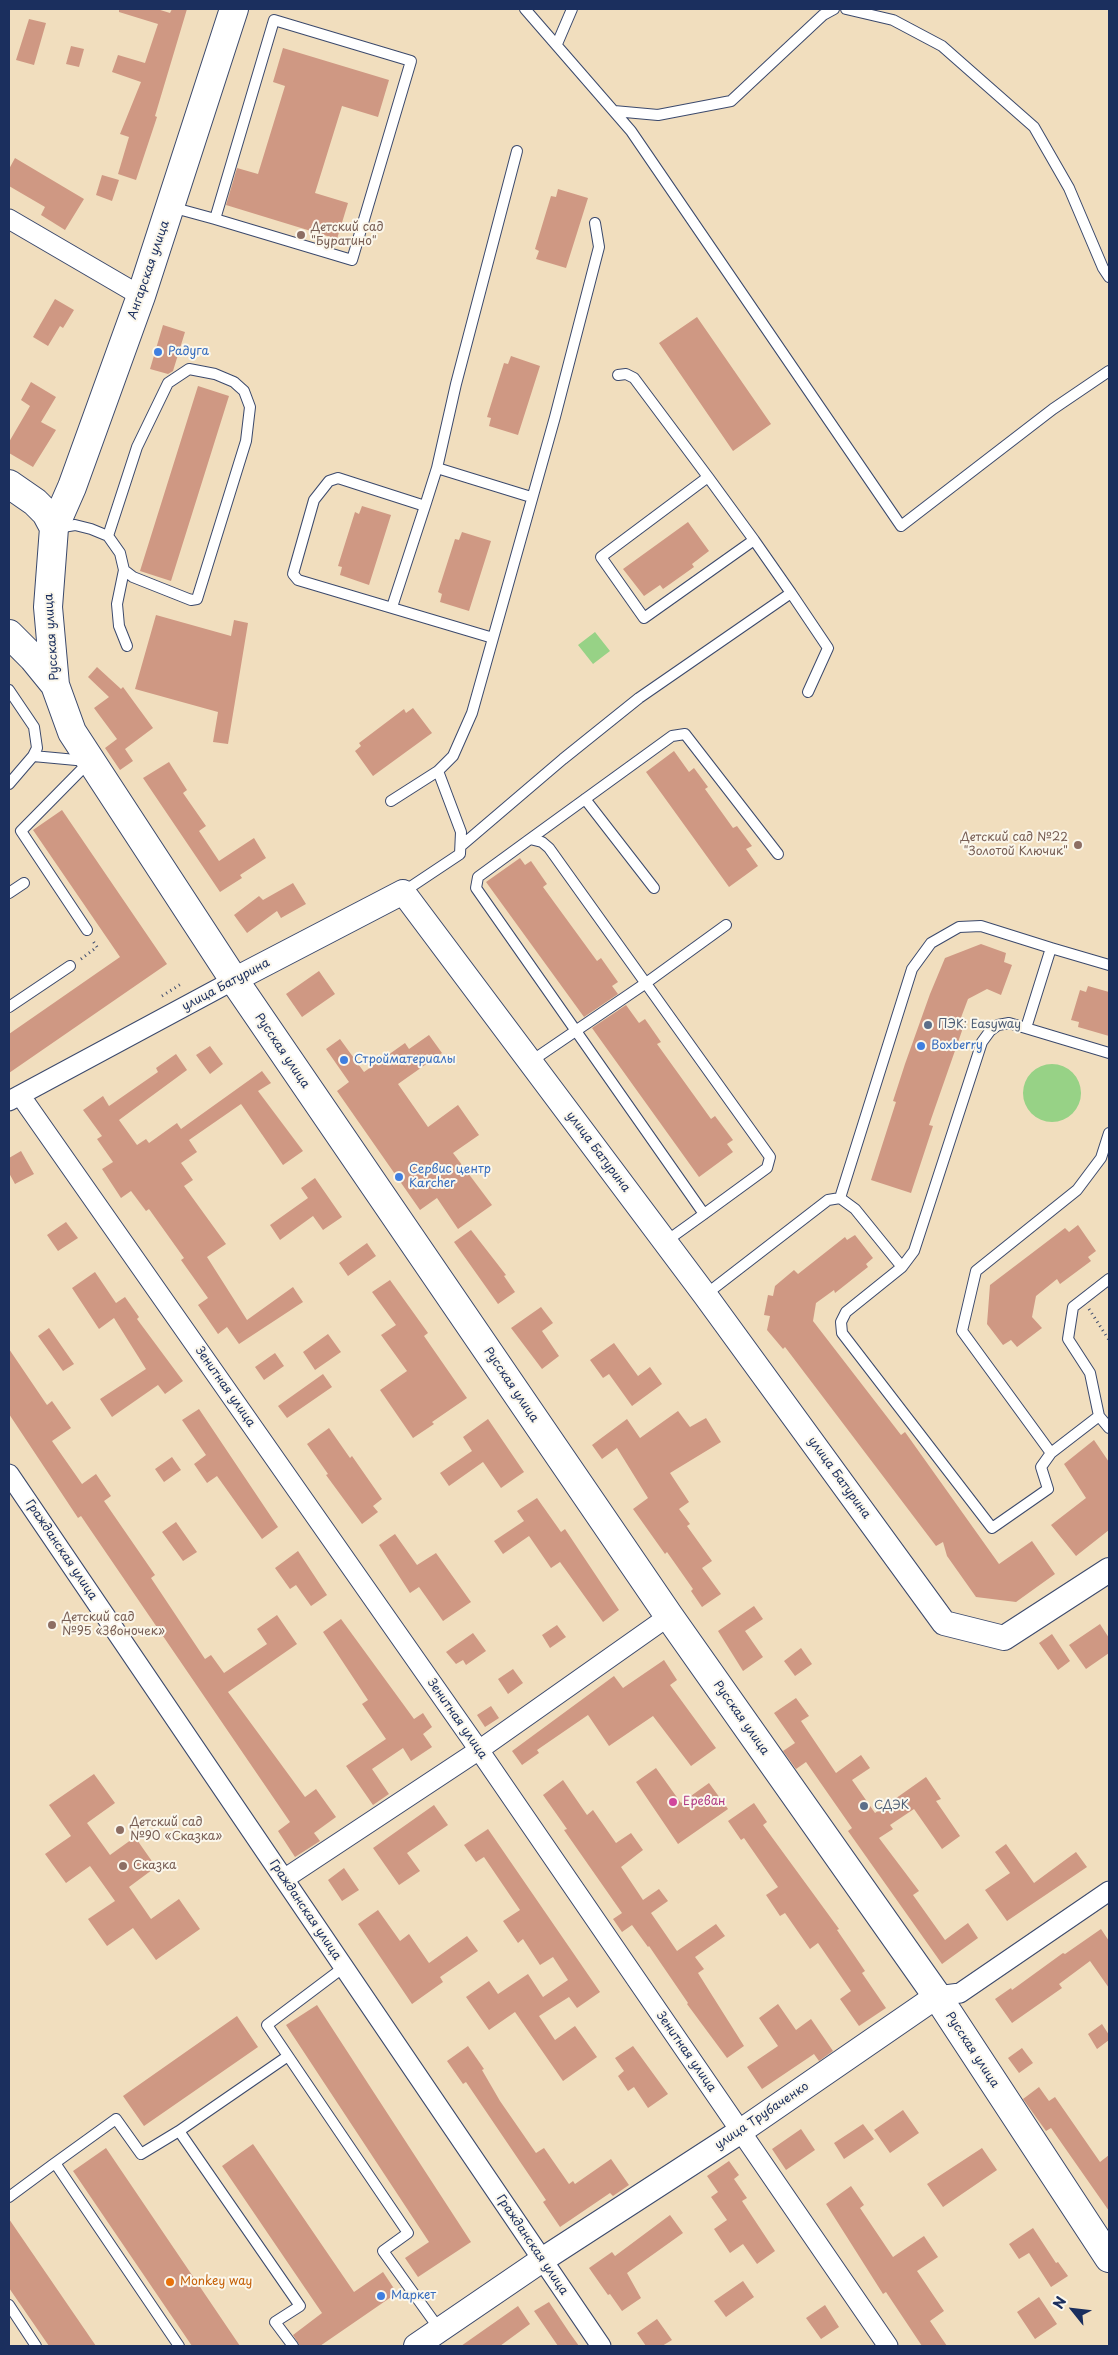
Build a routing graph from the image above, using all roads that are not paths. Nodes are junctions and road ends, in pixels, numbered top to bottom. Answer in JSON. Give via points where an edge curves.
{"nodes":[{"id":1,"x":234,"y":9,"type":"edge"},
{"id":2,"x":525,"y":9,"type":"edge"},
{"id":3,"x":572,"y":9,"type":"edge"},
{"id":4,"x":834,"y":9,"type":"edge"},
{"id":5,"x":846,"y":9,"type":"edge"},
{"id":6,"x":557,"y":44,"type":"junction"},
{"id":7,"x":614,"y":111,"type":"junction"},
{"id":8,"x":517,"y":151,"type":"dead end"},
{"id":9,"x":171,"y":206,"type":"junction"},
{"id":10,"x":9,"y":219,"type":"edge"},
{"id":11,"x":214,"y":219,"type":"junction"},
{"id":12,"x":595,"y":223,"type":"dead end"},
{"id":13,"x":1109,"y":277,"type":"edge"},
{"id":14,"x":141,"y":296,"type":"junction"},
{"id":15,"x":1109,"y":370,"type":"edge"},
{"id":16,"x":618,"y":375,"type":"dead end"},
{"id":17,"x":436,"y":468,"type":"junction"},
{"id":18,"x":708,"y":477,"type":"junction"},
{"id":19,"x":9,"y":484,"type":"edge"},
{"id":20,"x":72,"y":487,"type":"junction"},
{"id":21,"x":531,"y":497,"type":"junction"},
{"id":22,"x":35,"y":502,"type":"junction"},
{"id":23,"x":425,"y":506,"type":"junction"},
{"id":24,"x":54,"y":528,"type":"junction"},
{"id":25,"x":108,"y":536,"type":"junction"},
{"id":26,"x":754,"y":540,"type":"junction"},
{"id":27,"x":124,"y":570,"type":"junction"},
{"id":28,"x":791,"y":593,"type":"junction"},
{"id":29,"x":48,"y":607,"type":"junction"},
{"id":30,"x":392,"y":607,"type":"junction"},
{"id":31,"x":9,"y":629,"type":"edge"},
{"id":32,"x":9,"y":634,"type":"edge"},
{"id":33,"x":493,"y":638,"type":"junction"},
{"id":34,"x":127,"y":646,"type":"dead end"},
{"id":35,"x":55,"y":685,"type":"junction"},
{"id":36,"x":9,"y":690,"type":"edge"},
{"id":37,"x":808,"y":692,"type":"dead end"},
{"id":38,"x":33,"y":756,"type":"junction"},
{"id":39,"x":90,"y":761,"type":"junction"},
{"id":40,"x":438,"y":771,"type":"junction"},
{"id":41,"x":9,"y":784,"type":"edge"},
{"id":42,"x":585,"y":799,"type":"junction"},
{"id":43,"x":391,"y":801,"type":"dead end"},
{"id":44,"x":530,"y":839,"type":"junction"},
{"id":45,"x":460,"y":846,"type":"junction"},
{"id":46,"x":778,"y":854,"type":"dead end"},
{"id":47,"x":24,"y":883,"type":"dead end"},
{"id":48,"x":654,"y":888,"type":"dead end"},
{"id":49,"x":403,"y":892,"type":"junction"},
{"id":50,"x":9,"y":893,"type":"edge"},
{"id":51,"x":726,"y":925,"type":"dead end"},
{"id":52,"x":87,"y":930,"type":"road end"},
{"id":53,"x":1051,"y":948,"type":"junction"},
{"id":54,"x":1109,"y":965,"type":"edge"},
{"id":55,"x":70,"y":966,"type":"road end"},
{"id":56,"x":234,"y":980,"type":"junction"},
{"id":57,"x":646,"y":983,"type":"junction"},
{"id":58,"x":9,"y":1007,"type":"edge"},
{"id":59,"x":1026,"y":1028,"type":"junction"},
{"id":60,"x":576,"y":1031,"type":"junction"},
{"id":61,"x":1109,"y":1052,"type":"edge"},
{"id":62,"x":530,"y":1062,"type":"junction"},
{"id":63,"x":14,"y":1098,"type":"edge"},
{"id":64,"x":1109,"y":1133,"type":"edge"},
{"id":65,"x":840,"y":1198,"type":"junction"},
{"id":66,"x":704,"y":1214,"type":"junction"},
{"id":67,"x":665,"y":1242,"type":"junction"},
{"id":68,"x":902,"y":1267,"type":"junction"},
{"id":69,"x":1109,"y":1279,"type":"edge"},
{"id":70,"x":705,"y":1295,"type":"junction"},
{"id":71,"x":1100,"y":1416,"type":"junction"},
{"id":72,"x":1109,"y":1428,"type":"edge"},
{"id":73,"x":1051,"y":1453,"type":"junction"},
{"id":74,"x":9,"y":1474,"type":"edge"},
{"id":75,"x":1109,"y":1570,"type":"edge"},
{"id":76,"x":669,"y":1616,"type":"junction"},
{"id":77,"x":479,"y":1750,"type":"junction"},
{"id":78,"x":284,"y":1879,"type":"junction"},
{"id":79,"x":1109,"y":1890,"type":"edge"},
{"id":80,"x":344,"y":1967,"type":"junction"},
{"id":81,"x":937,"y":1996,"type":"junction"},
{"id":82,"x":288,"y":2056,"type":"junction"},
{"id":83,"x":179,"y":2131,"type":"junction"},
{"id":84,"x":741,"y":2131,"type":"junction"},
{"id":85,"x":55,"y":2162,"type":"junction"},
{"id":86,"x":9,"y":2197,"type":"edge"},
{"id":87,"x":1109,"y":2258,"type":"edge"},
{"id":88,"x":542,"y":2260,"type":"junction"},
{"id":89,"x":9,"y":2305,"type":"edge"},
{"id":90,"x":440,"y":2330,"type":"junction"},
{"id":91,"x":36,"y":2346,"type":"edge"},
{"id":92,"x":179,"y":2346,"type":"edge"},
{"id":93,"x":293,"y":2346,"type":"edge"},
{"id":94,"x":416,"y":2346,"type":"edge"},
{"id":95,"x":601,"y":2346,"type":"edge"},
{"id":96,"x":888,"y":2346,"type":"edge"}],
"edges":[{"from":1,"to":9,"type":"main road","name":"Ангарская улица"},
{"from":2,"to":6,"type":"lane"},
{"from":3,"to":6,"type":"lane"},
{"from":4,"to":7,"type":"lane","via":[[731,101],[658,115]]},
{"from":5,"to":13,"type":"lane","via":[[893,20],[942,46],[1034,127],[1069,188]]},
{"from":6,"to":7,"type":"lane"},
{"from":7,"to":15,"type":"lane","via":[[631,131],[901,526]]},
{"from":8,"to":17,"type":"lane"},
{"from":9,"to":11,"type":"lane"},
{"from":9,"to":14,"type":"main road","name":"Ангарская улица"},
{"from":10,"to":14,"type":"street"},
{"from":11,"to":11,"type":"lane","via":[[352,260],[411,61],[274,20]]},
{"from":12,"to":21,"type":"lane","via":[[599,247]]},
{"from":14,"to":20,"type":"main road","name":"Ангарская улица"},
{"from":16,"to":18,"type":"lane","via":[[634,378]]},
{"from":17,"to":21,"type":"lane"},
{"from":17,"to":23,"type":"lane"},
{"from":18,"to":26,"type":"lane"},
{"from":18,"to":26,"type":"lane","via":[[601,558],[644,618]]},
{"from":19,"to":22,"type":"main road"},
{"from":20,"to":22,"type":"main road","via":[[54,500],[43,504]]},
{"from":20,"to":24,"type":"main road","name":"Ангарская улица"},
{"from":21,"to":33,"type":"lane"},
{"from":22,"to":24,"type":"main road"},
{"from":23,"to":30,"type":"lane"},
{"from":23,"to":30,"type":"lane","via":[[338,478],[329,481],[314,500],[293,574],[298,580]]},
{"from":24,"to":25,"type":"lane","via":[[75,525]]},
{"from":24,"to":29,"type":"main road","name":"Русская улица"},
{"from":25,"to":27,"type":"lane","via":[[120,553]]},
{"from":25,"to":27,"type":"lane","via":[[137,447],[168,383],[189,370],[215,374],[234,382],[244,391],[250,407],[246,441],[197,599],[191,600],[133,577]]},
{"from":26,"to":28,"type":"lane"},
{"from":27,"to":34,"type":"lane","via":[[117,604],[119,626]]},
{"from":28,"to":37,"type":"lane","via":[[828,648]]},
{"from":28,"to":45,"type":"lane","via":[[638,698]]},
{"from":29,"to":31,"type":"main road","via":[[29,627],[21,631]]},
{"from":29,"to":35,"type":"main road","name":"Русская улица"},
{"from":30,"to":33,"type":"lane"},
{"from":32,"to":35,"type":"main road"},
{"from":33,"to":40,"type":"lane","via":[[472,713],[453,756]]},
{"from":35,"to":39,"type":"main road","name":"Русская улица","via":[[72,732]]},
{"from":36,"to":38,"type":"lane","via":[[34,727],[37,748]]},
{"from":38,"to":39,"type":"lane"},
{"from":38,"to":41,"type":"lane"},
{"from":39,"to":52,"type":"lane","via":[[21,830]]},
{"from":39,"to":56,"type":"main road","name":"Русская улица"},
{"from":40,"to":43,"type":"lane"},
{"from":40,"to":45,"type":"lane","via":[[461,832]]},
{"from":42,"to":44,"type":"lane"},
{"from":42,"to":46,"type":"lane","via":[[672,736],[685,734]]},
{"from":42,"to":48,"type":"lane"},
{"from":44,"to":57,"type":"lane","via":[[549,848]]},
{"from":44,"to":60,"type":"lane","via":[[478,877],[476,888]]},
{"from":45,"to":49,"type":"lane","via":[[460,854]]},
{"from":47,"to":50,"type":"lane"},
{"from":49,"to":56,"type":"street","name":"улица Батурина"},
{"from":49,"to":62,"type":"street","name":"улица Батурина"},
{"from":51,"to":57,"type":"lane"},
{"from":53,"to":54,"type":"lane"},
{"from":53,"to":59,"type":"lane"},
{"from":53,"to":65,"type":"lane","via":[[981,926],[959,927],[930,943],[912,969]]},
{"from":55,"to":58,"type":"lane"},
{"from":56,"to":63,"type":"street","name":"улица Батурина"},
{"from":56,"to":76,"type":"main road","name":"Русская улица"},
{"from":57,"to":60,"type":"lane"},
{"from":57,"to":66,"type":"lane","via":[[770,1157],[768,1168]]},
{"from":59,"to":61,"type":"lane"},
{"from":59,"to":68,"type":"lane","via":[[1009,1023],[998,1025],[982,1042],[914,1251]]},
{"from":60,"to":62,"type":"lane"},
{"from":60,"to":66,"type":"lane"},
{"from":62,"to":67,"type":"street","name":"улица Батурина"},
{"from":63,"to":77,"type":"street","name":"Зенитная улица"},
{"from":64,"to":73,"type":"lane","via":[[1101,1158],[1078,1190],[976,1271],[962,1331]]},
{"from":65,"to":68,"type":"lane","via":[[855,1209]]},
{"from":65,"to":70,"type":"lane","via":[[828,1200],[815,1209]]},
{"from":66,"to":67,"type":"lane"},
{"from":67,"to":70,"type":"street","name":"улица Батурина"},
{"from":68,"to":73,"type":"lane","via":[[846,1312],[840,1322],[842,1333],[992,1528],[1048,1489],[1041,1467]]},
{"from":69,"to":71,"type":"lane","via":[[1073,1307],[1068,1339],[1090,1373]]},
{"from":70,"to":75,"type":"street","name":"улица Батурина","via":[[944,1623],[1004,1638]]},
{"from":71,"to":72,"type":"lane"},
{"from":71,"to":73,"type":"lane"},
{"from":74,"to":78,"type":"street","name":"Гражданская улица"},
{"from":76,"to":77,"type":"street"},
{"from":76,"to":81,"type":"main road","name":"Русская улица"},
{"from":77,"to":78,"type":"street"},
{"from":77,"to":84,"type":"street","name":"Зенитная улица"},
{"from":78,"to":80,"type":"street","name":"Гражданская улица"},
{"from":79,"to":81,"type":"street","name":"улица Трубаченко","via":[[960,1993]]},
{"from":80,"to":82,"type":"lane","via":[[267,2025]]},
{"from":80,"to":88,"type":"street","name":"Гражданская улица"},
{"from":81,"to":84,"type":"street","name":"улица Трубаченко"},
{"from":81,"to":87,"type":"main road","name":"Русская улица"},
{"from":82,"to":83,"type":"lane"},
{"from":82,"to":90,"type":"lane","via":[[408,2233],[383,2252]]},
{"from":83,"to":85,"type":"lane","via":[[142,2154],[116,2119]]},
{"from":83,"to":93,"type":"lane","via":[[300,2306],[275,2322]]},
{"from":84,"to":88,"type":"street","name":"улица Трубаченко"},
{"from":84,"to":96,"type":"street","name":"Зенитная улица"},
{"from":85,"to":86,"type":"lane"},
{"from":85,"to":92,"type":"lane"},
{"from":88,"to":90,"type":"street","name":"улица Трубаченко"},
{"from":88,"to":95,"type":"street","name":"Гражданская улица"},
{"from":89,"to":91,"type":"lane"},
{"from":90,"to":94,"type":"street","name":"улица Трубаченко"}]}
